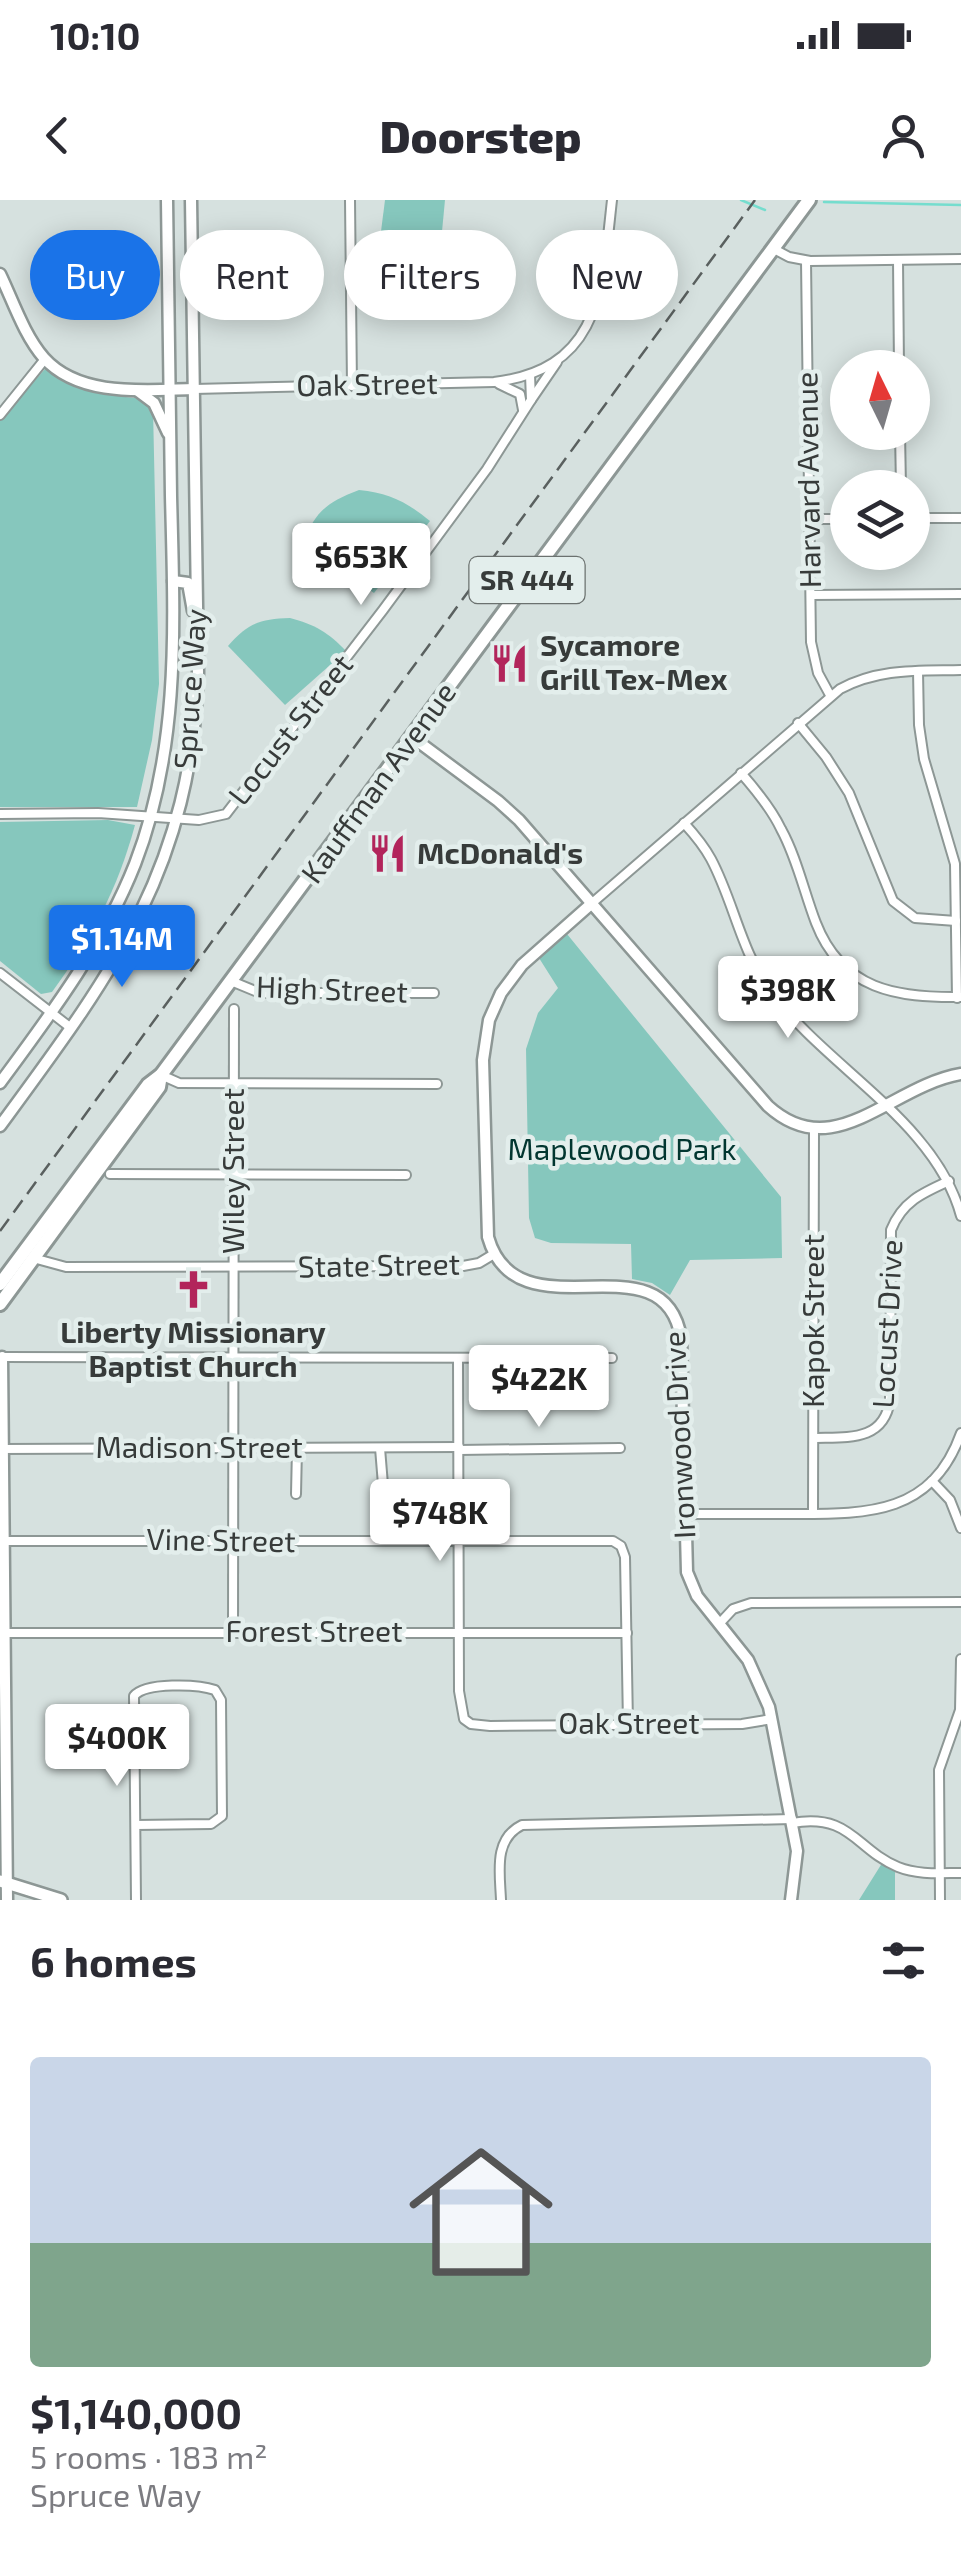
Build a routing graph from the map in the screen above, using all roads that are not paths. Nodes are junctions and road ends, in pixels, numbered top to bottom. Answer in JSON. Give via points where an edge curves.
{"nodes":[{"id":1,"x":167,"y":200,"type":"edge"},
{"id":2,"x":191,"y":200,"type":"edge"},
{"id":3,"x":350,"y":200,"type":"edge"},
{"id":4,"x":612,"y":200,"type":"edge"},
{"id":5,"x":809,"y":200,"type":"edge"},
{"id":6,"x":774,"y":249,"type":"junction"},
{"id":7,"x":961,"y":259,"type":"edge"},
{"id":8,"x":898,"y":260,"type":"junction"},
{"id":9,"x":806,"y":261,"type":"junction"},
{"id":10,"x":0,"y":274,"type":"edge"},
{"id":11,"x":900,"y":350,"type":"edge"},
{"id":12,"x":560,"y":358,"type":"junction"},
{"id":13,"x":45,"y":359,"type":"junction"},
{"id":14,"x":530,"y":375,"type":"junction"},
{"id":15,"x":494,"y":382,"type":"junction"},
{"id":16,"x":352,"y":386,"type":"junction"},
{"id":17,"x":194,"y":389,"type":"junction"},
{"id":18,"x":138,"y":390,"type":"junction"},
{"id":19,"x":170,"y":390,"type":"junction"},
{"id":20,"x":531,"y":400,"type":"junction"},
{"id":21,"x":523,"y":413,"type":"junction"},
{"id":22,"x":0,"y":415,"type":"edge"},
{"id":23,"x":170,"y":440,"type":"junction"},
{"id":24,"x":830,"y":518,"type":"edge"},
{"id":25,"x":930,"y":518,"type":"edge"},
{"id":26,"x":961,"y":518,"type":"edge"},
{"id":27,"x":810,"y":519,"type":"junction"},
{"id":28,"x":173,"y":581,"type":"junction"},
{"id":29,"x":961,"y":594,"type":"edge"},
{"id":30,"x":811,"y":595,"type":"junction"},
{"id":31,"x":198,"y":621,"type":"junction"},
{"id":32,"x":961,"y":670,"type":"edge"},
{"id":33,"x":918,"y":671,"type":"junction"},
{"id":34,"x":830,"y":696,"type":"junction"},
{"id":35,"x":798,"y":722,"type":"junction"},
{"id":36,"x":412,"y":737,"type":"junction"},
{"id":37,"x":742,"y":772,"type":"junction"},
{"id":38,"x":0,"y":814,"type":"edge"},
{"id":39,"x":150,"y":817,"type":"junction"},
{"id":40,"x":177,"y":819,"type":"junction"},
{"id":41,"x":684,"y":822,"type":"junction"},
{"id":42,"x":591,"y":904,"type":"junction"},
{"id":43,"x":956,"y":921,"type":"junction"},
{"id":44,"x":0,"y":973,"type":"edge"},
{"id":45,"x":231,"y":981,"type":"junction"},
{"id":46,"x":434,"y":994,"type":"dead end"},
{"id":47,"x":959,"y":998,"type":"edge"},
{"id":48,"x":234,"y":1010,"type":"dead end"},
{"id":49,"x":51,"y":1014,"type":"junction"},
{"id":50,"x":72,"y":1029,"type":"junction"},
{"id":51,"x":961,"y":1074,"type":"edge"},
{"id":52,"x":161,"y":1075,"type":"junction"},
{"id":53,"x":0,"y":1083,"type":"edge"},
{"id":54,"x":234,"y":1084,"type":"junction"},
{"id":55,"x":437,"y":1084,"type":"dead end"},
{"id":56,"x":883,"y":1105,"type":"junction"},
{"id":57,"x":0,"y":1126,"type":"edge"},
{"id":58,"x":814,"y":1129,"type":"junction"},
{"id":59,"x":110,"y":1174,"type":"dead end"},
{"id":60,"x":234,"y":1175,"type":"junction"},
{"id":61,"x":406,"y":1175,"type":"dead end"},
{"id":62,"x":948,"y":1181,"type":"junction"},
{"id":63,"x":961,"y":1216,"type":"edge"},
{"id":64,"x":494,"y":1254,"type":"junction"},
{"id":65,"x":28,"y":1255,"type":"junction"},
{"id":66,"x":234,"y":1267,"type":"junction"},
{"id":67,"x":0,"y":1284,"type":"edge"},
{"id":68,"x":0,"y":1304,"type":"edge"},
{"id":69,"x":1,"y":1357,"type":"edge"},
{"id":70,"x":234,"y":1358,"type":"junction"},
{"id":71,"x":458,"y":1358,"type":"junction"},
{"id":72,"x":612,"y":1358,"type":"dead end"},
{"id":73,"x":961,"y":1434,"type":"edge"},
{"id":74,"x":814,"y":1438,"type":"junction"},
{"id":75,"x":234,"y":1448,"type":"junction"},
{"id":76,"x":296,"y":1448,"type":"junction"},
{"id":77,"x":380,"y":1448,"type":"junction"},
{"id":78,"x":459,"y":1448,"type":"junction"},
{"id":79,"x":620,"y":1448,"type":"dead end"},
{"id":80,"x":2,"y":1449,"type":"edge"},
{"id":81,"x":932,"y":1481,"type":"junction"},
{"id":82,"x":296,"y":1494,"type":"dead end"},
{"id":83,"x":384,"y":1497,"type":"dead end"},
{"id":84,"x":684,"y":1514,"type":"junction"},
{"id":85,"x":814,"y":1514,"type":"junction"},
{"id":86,"x":961,"y":1528,"type":"edge"},
{"id":87,"x":2,"y":1541,"type":"edge"},
{"id":88,"x":234,"y":1541,"type":"junction"},
{"id":89,"x":459,"y":1541,"type":"junction"},
{"id":90,"x":961,"y":1602,"type":"edge"},
{"id":91,"x":719,"y":1624,"type":"junction"},
{"id":92,"x":233,"y":1632,"type":"junction"},
{"id":93,"x":2,"y":1633,"type":"edge"},
{"id":94,"x":459,"y":1633,"type":"junction"},
{"id":95,"x":628,"y":1633,"type":"junction"},
{"id":96,"x":961,"y":1660,"type":"edge"},
{"id":97,"x":772,"y":1719,"type":"junction"},
{"id":98,"x":628,"y":1724,"type":"junction"},
{"id":99,"x":792,"y":1821,"type":"junction"},
{"id":100,"x":136,"y":1825,"type":"junction"},
{"id":101,"x":940,"y":1873,"type":"junction"},
{"id":102,"x":961,"y":1873,"type":"edge"},
{"id":103,"x":3,"y":1882,"type":"edge"},
{"id":104,"x":7,"y":1900,"type":"edge"},
{"id":105,"x":61,"y":1900,"type":"edge"},
{"id":106,"x":136,"y":1900,"type":"edge"},
{"id":107,"x":501,"y":1900,"type":"edge"},
{"id":108,"x":791,"y":1900,"type":"edge"},
{"id":109,"x":940,"y":1900,"type":"edge"}],
"edges":[{"from":1,"to":19,"type":"street","name":"Spruce Way"},
{"from":2,"to":17,"type":"street","name":"Spruce Way"},
{"from":3,"to":16,"type":"street"},
{"from":4,"to":12,"type":"street","name":"Locust Street","via":[[597,307]]},
{"from":5,"to":6,"type":"main road","name":"Kauffman Avenue","number":"SR 444"},
{"from":6,"to":9,"type":"street"},
{"from":6,"to":36,"type":"main road","name":"Kauffman Avenue","number":"SR 444"},
{"from":7,"to":8,"type":"street"},
{"from":8,"to":9,"type":"street"},
{"from":8,"to":11,"type":"street"},
{"from":9,"to":27,"type":"street","name":"Harvard Avenue"},
{"from":10,"to":13,"type":"street"},
{"from":12,"to":14,"type":"street","name":"Oak Street"},
{"from":12,"to":20,"type":"street","name":"Locust Street"},
{"from":13,"to":18,"type":"street","name":"Oak Street","via":[[86,383]]},
{"from":13,"to":22,"type":"street"},
{"from":14,"to":15,"type":"street","name":"Oak Street"},
{"from":14,"to":20,"type":"street"},
{"from":15,"to":16,"type":"street","name":"Oak Street"},
{"from":15,"to":21,"type":"street","via":[[520,394]]},
{"from":16,"to":17,"type":"street","name":"Oak Street"},
{"from":17,"to":19,"type":"street","name":"Oak Street"},
{"from":17,"to":31,"type":"street","name":"Spruce Way"},
{"from":18,"to":19,"type":"street","name":"Oak Street"},
{"from":18,"to":23,"type":"street","via":[[154,403]]},
{"from":19,"to":23,"type":"street","name":"Spruce Way"},
{"from":20,"to":21,"type":"street","name":"Locust Street"},
{"from":21,"to":40,"type":"street","name":"Locust Street","via":[[234,806],[211,819]]},
{"from":23,"to":28,"type":"street","name":"Spruce Way"},
{"from":24,"to":27,"type":"street"},
{"from":25,"to":26,"type":"street"},
{"from":27,"to":30,"type":"street","name":"Harvard Avenue"},
{"from":28,"to":31,"type":"street","via":[[188,583]]},
{"from":28,"to":39,"type":"street","name":"Spruce Way","via":[[170,714]]},
{"from":29,"to":30,"type":"street"},
{"from":30,"to":34,"type":"street","name":"Harvard Avenue","via":[[814,662]]},
{"from":31,"to":40,"type":"street","name":"Spruce Way","via":[[195,721]]},
{"from":32,"to":33,"type":"street"},
{"from":33,"to":34,"type":"street","via":[[871,676]]},
{"from":33,"to":43,"type":"street","via":[[924,759],[954,857]]},
{"from":34,"to":35,"type":"street"},
{"from":35,"to":37,"type":"street"},
{"from":35,"to":43,"type":"street","via":[[849,793],[892,901],[915,918]]},
{"from":36,"to":42,"type":"street","via":[[507,809]]},
{"from":36,"to":45,"type":"main road","name":"Kauffman Avenue","number":"SR 444"},
{"from":37,"to":41,"type":"street"},
{"from":37,"to":47,"type":"street","via":[[781,828],[819,930],[843,964],[895,994]]},
{"from":38,"to":39,"type":"street","name":"Locust Street"},
{"from":39,"to":40,"type":"street","name":"Locust Street"},
{"from":39,"to":49,"type":"street","name":"Spruce Way","via":[[114,912]]},
{"from":40,"to":50,"type":"street","name":"Spruce Way","via":[[139,920]]},
{"from":41,"to":42,"type":"street"},
{"from":41,"to":56,"type":"street","via":[[713,862],[769,990]]},
{"from":42,"to":58,"type":"street","via":[[768,1106]]},
{"from":42,"to":64,"type":"street","via":[[522,965],[489,1020],[483,1060],[487,1230]]},
{"from":43,"to":47,"type":"street"},
{"from":44,"to":49,"type":"street"},
{"from":45,"to":46,"type":"street","name":"High Street","via":[[260,994]]},
{"from":45,"to":52,"type":"main road","name":"Kauffman Avenue","number":"SR 444"},
{"from":48,"to":54,"type":"street","name":"Wiley Street"},
{"from":49,"to":50,"type":"street"},
{"from":49,"to":53,"type":"street","name":"Spruce Way"},
{"from":50,"to":57,"type":"street","name":"Spruce Way"},
{"from":51,"to":56,"type":"street"},
{"from":52,"to":54,"type":"street","via":[[178,1083]]},
{"from":52,"to":65,"type":"main road","name":"Kauffman Avenue","number":"SR 444"},
{"from":54,"to":55,"type":"street"},
{"from":54,"to":60,"type":"street","name":"Wiley Street"},
{"from":56,"to":58,"type":"street","via":[[845,1125]]},
{"from":56,"to":62,"type":"street","via":[[926,1146]]},
{"from":58,"to":74,"type":"street","name":"Kapok Street"},
{"from":59,"to":60,"type":"street"},
{"from":60,"to":61,"type":"street"},
{"from":60,"to":66,"type":"street","name":"Wiley Street"},
{"from":62,"to":63,"type":"street"},
{"from":62,"to":74,"type":"street","name":"Locust Drive","via":[[911,1200],[891,1230],[886,1417],[864,1436]]},
{"from":64,"to":66,"type":"street","name":"State Street","via":[[464,1266]]},
{"from":64,"to":84,"type":"street","name":"Ironwood Drive","via":[[530,1284],[636,1287],[671,1311],[681,1338]]},
{"from":65,"to":66,"type":"street","name":"State Street","via":[[66,1267]]},
{"from":65,"to":67,"type":"main road","name":"Kauffman Avenue","number":"SR 444"},
{"from":65,"to":68,"type":"main road","name":"Kauffman Avenue","number":"SR 444"},
{"from":66,"to":70,"type":"street","name":"Wiley Street"},
{"from":69,"to":70,"type":"street"},
{"from":69,"to":80,"type":"street"},
{"from":70,"to":71,"type":"street"},
{"from":70,"to":75,"type":"street","name":"Wiley Street"},
{"from":71,"to":72,"type":"street"},
{"from":71,"to":78,"type":"street"},
{"from":73,"to":81,"type":"street"},
{"from":74,"to":85,"type":"street","name":"Kapok Street"},
{"from":75,"to":76,"type":"street","name":"Madison Street"},
{"from":75,"to":80,"type":"street","name":"Madison Street"},
{"from":75,"to":88,"type":"street","name":"Wiley Street"},
{"from":76,"to":77,"type":"street","name":"Madison Street"},
{"from":76,"to":82,"type":"street"},
{"from":77,"to":78,"type":"street","name":"Madison Street"},
{"from":77,"to":83,"type":"street"},
{"from":78,"to":79,"type":"street","name":"Madison Street"},
{"from":78,"to":89,"type":"street"},
{"from":80,"to":87,"type":"street"},
{"from":81,"to":85,"type":"street","via":[[889,1508]]},
{"from":81,"to":86,"type":"street","via":[[950,1500]]},
{"from":84,"to":85,"type":"street"},
{"from":84,"to":91,"type":"street","name":"Ironwood Drive","via":[[689,1580]]},
{"from":87,"to":88,"type":"street","name":"Vine Street"},
{"from":87,"to":93,"type":"street"},
{"from":88,"to":89,"type":"street","name":"Vine Street"},
{"from":88,"to":92,"type":"street","name":"Wiley Street"},
{"from":89,"to":94,"type":"street"},
{"from":89,"to":95,"type":"street","name":"Vine Street","via":[[609,1540],[621,1546]]},
{"from":90,"to":91,"type":"street","via":[[751,1603]]},
{"from":91,"to":97,"type":"street","name":"Ironwood Drive","via":[[748,1660]]},
{"from":92,"to":93,"type":"street","name":"Forest Street"},
{"from":92,"to":94,"type":"street","name":"Forest Street"},
{"from":93,"to":103,"type":"street"},
{"from":94,"to":95,"type":"street","name":"Forest Street"},
{"from":94,"to":98,"type":"street","name":"Oak Street","via":[[461,1714],[471,1724]]},
{"from":95,"to":98,"type":"street"},
{"from":96,"to":101,"type":"street","via":[[960,1710],[940,1770]]},
{"from":97,"to":98,"type":"street","name":"Oak Street"},
{"from":97,"to":99,"type":"street","name":"Ironwood Drive"},
{"from":99,"to":101,"type":"street","via":[[835,1825],[895,1866]]},
{"from":99,"to":107,"type":"street","via":[[522,1825],[502,1844]]},
{"from":99,"to":108,"type":"street","name":"Ironwood Drive","via":[[797,1858]]},
{"from":100,"to":100,"type":"street","via":[[136,1692],[200,1686],[218,1692],[219,1820]]},
{"from":100,"to":106,"type":"street"},
{"from":101,"to":102,"type":"street"},
{"from":101,"to":109,"type":"street"},
{"from":103,"to":104,"type":"street"},
{"from":103,"to":105,"type":"main road"}]}
